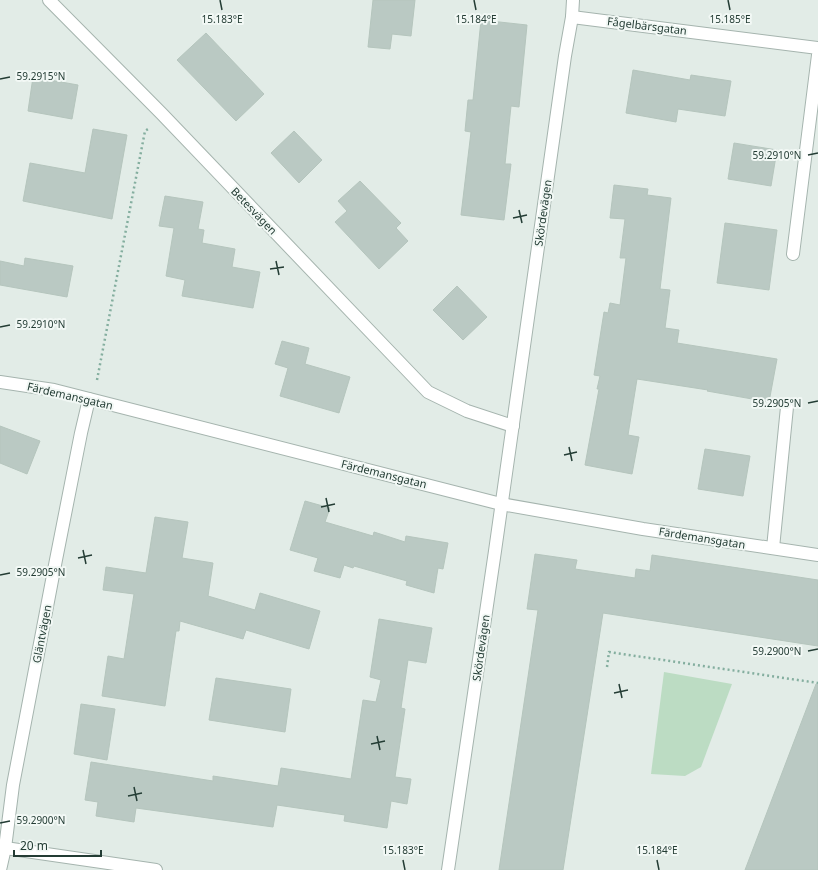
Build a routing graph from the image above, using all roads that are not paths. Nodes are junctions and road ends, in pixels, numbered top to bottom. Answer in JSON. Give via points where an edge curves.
{"nodes":[{"id":1,"x":49,"y":0,"type":"edge"},
{"id":2,"x":573,"y":0,"type":"edge"},
{"id":3,"x":572,"y":17,"type":"junction"},
{"id":4,"x":818,"y":48,"type":"edge"},
{"id":5,"x":818,"y":55,"type":"edge"},
{"id":6,"x":793,"y":254,"type":"dead end"},
{"id":7,"x":0,"y":382,"type":"edge"},
{"id":8,"x":89,"y":399,"type":"junction"},
{"id":9,"x":787,"y":407,"type":"dead end"},
{"id":10,"x":513,"y":426,"type":"junction"},
{"id":11,"x":501,"y":504,"type":"junction"},
{"id":12,"x":773,"y":548,"type":"junction"},
{"id":13,"x":818,"y":555,"type":"edge"},
{"id":14,"x":5,"y":848,"type":"junction"},
{"id":15,"x":0,"y":870,"type":"edge"},
{"id":16,"x":156,"y":870,"type":"edge"},
{"id":17,"x":448,"y":870,"type":"edge"}],
"edges":[{"from":1,"to":10,"type":"street","name":"Betesvägen","via":[[428,392],[467,411]]},
{"from":2,"to":3,"type":"street","name":"Skördevägen"},
{"from":3,"to":4,"type":"street","name":"Fågelbärsgatan"},
{"from":3,"to":10,"type":"street","name":"Skördevägen"},
{"from":5,"to":6,"type":"street"},
{"from":7,"to":8,"type":"street","name":"Färdemansgatan","via":[[54,390]]},
{"from":8,"to":11,"type":"street","name":"Färdemansgatan"},
{"from":8,"to":14,"type":"street","name":"Gläntvägen","via":[[16,769]]},
{"from":9,"to":12,"type":"street"},
{"from":10,"to":11,"type":"street","name":"Skördevägen"},
{"from":11,"to":12,"type":"street","name":"Färdemansgatan","via":[[643,529]]},
{"from":11,"to":17,"type":"street","name":"Skördevägen"},
{"from":12,"to":13,"type":"street","name":"Färdemansgatan"},
{"from":14,"to":15,"type":"street","name":"Gläntvägen"},
{"from":14,"to":16,"type":"street"}]}
